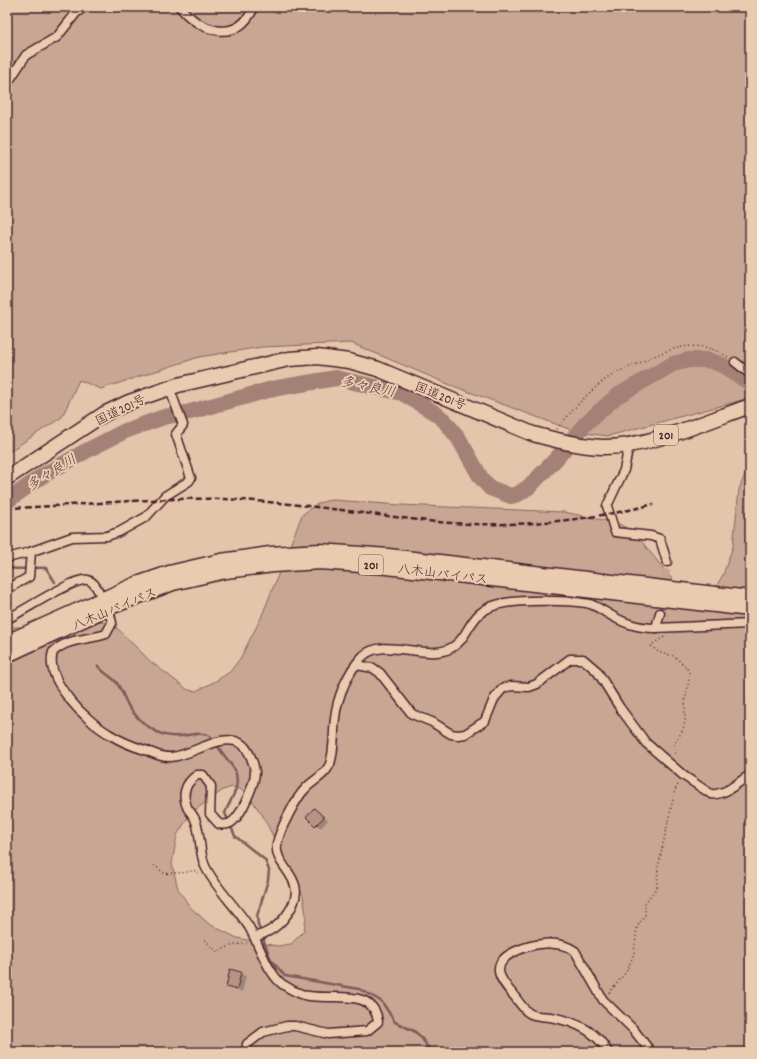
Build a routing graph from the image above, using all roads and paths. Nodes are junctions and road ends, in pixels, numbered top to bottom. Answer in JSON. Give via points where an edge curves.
{"nodes":[{"id":1,"x":84,"y":7,"type":"edge"},
{"id":2,"x":180,"y":7,"type":"edge"},
{"id":3,"x":254,"y":7,"type":"edge"},
{"id":4,"x":7,"y":84,"type":"edge"},
{"id":5,"x":735,"y":362,"type":"joint"},
{"id":6,"x":750,"y":374,"type":"edge"},
{"id":7,"x":171,"y":393,"type":"junction"},
{"id":8,"x":750,"y":406,"type":"edge"},
{"id":9,"x":552,"y":439,"type":"junction"},
{"id":10,"x":629,"y":445,"type":"junction"},
{"id":11,"x":7,"y":478,"type":"edge"},
{"id":12,"x":31,"y":552,"type":"junction"},
{"id":13,"x":7,"y":558,"type":"edge"},
{"id":14,"x":667,"y":562,"type":"tunnel mouth"},
{"id":15,"x":7,"y":589,"type":"edge"},
{"id":16,"x":100,"y":594,"type":"dead end"},
{"id":17,"x":750,"y":598,"type":"edge"},
{"id":18,"x":750,"y":609,"type":"edge"},
{"id":19,"x":660,"y":613,"type":"tunnel mouth"},
{"id":20,"x":110,"y":614,"type":"dead end"},
{"id":21,"x":7,"y":619,"type":"edge"},
{"id":22,"x":750,"y":624,"type":"edge"},
{"id":23,"x":656,"y":628,"type":"junction"},
{"id":24,"x":667,"y":636,"type":"dead end"},
{"id":25,"x":7,"y":642,"type":"edge"},
{"id":26,"x":7,"y":655,"type":"edge"},
{"id":27,"x":357,"y":665,"type":"junction"},
{"id":28,"x":669,"y":762,"type":"junction"},
{"id":29,"x":750,"y":775,"type":"edge"},
{"id":30,"x":684,"y":776,"type":"junction"},
{"id":31,"x":154,"y":865,"type":"dead end"},
{"id":32,"x":208,"y":872,"type":"junction"},
{"id":33,"x":256,"y":938,"type":"junction"},
{"id":34,"x":205,"y":940,"type":"dead end"},
{"id":35,"x":603,"y":1000,"type":"junction"},
{"id":36,"x":246,"y":1052,"type":"edge"},
{"id":37,"x":608,"y":1052,"type":"edge"},
{"id":38,"x":651,"y":1052,"type":"edge"}],
"edges":[{"from":1,"to":4,"type":"street","via":[[57,37],[26,55]]},
{"from":2,"to":3,"type":"street","via":[[205,28],[225,31],[247,20]]},
{"from":5,"to":6,"type":"street"},
{"from":5,"to":9,"type":"path","via":[[702,346],[670,349],[614,373],[585,397]]},
{"from":7,"to":9,"type":"highway","name":"国道201号","number":"201","via":[[269,362],[317,357],[349,361],[378,369],[533,434]]},
{"from":7,"to":11,"type":"highway","name":"国道201号","number":"201","via":[[129,402],[104,414]]},
{"from":7,"to":12,"type":"street","via":[[183,425],[176,434],[191,478],[189,481],[165,496],[146,516],[119,532],[107,536],[72,537]]},
{"from":8,"to":10,"type":"highway","name":"国道201号","number":"201"},
{"from":9,"to":10,"type":"highway","name":"国道201号","number":"201","via":[[603,447]]},
{"from":10,"to":14,"type":"street","via":[[624,470],[607,506],[609,520],[615,532],[660,539]]},
{"from":12,"to":13,"type":"street"},
{"from":12,"to":15,"type":"street","via":[[28,577]]},
{"from":16,"to":21,"type":"street","via":[[94,584],[88,580],[81,581],[41,599]]},
{"from":17,"to":25,"type":"highway","name":"八木山バイパス","number":"201","via":[[388,556],[320,552],[270,554],[221,561],[150,579]]},
{"from":18,"to":26,"type":"highway","name":"八木山バイパス","number":"201","via":[[387,567],[320,562],[273,564],[173,583],[113,606]]},
{"from":19,"to":23,"type":"street"},
{"from":20,"to":32,"type":"street","via":[[112,623],[106,634],[64,643],[53,652],[51,667],[65,697],[108,734],[160,756],[170,758],[223,740],[241,743],[247,748],[255,772],[252,788],[232,822],[219,824],[210,814],[211,786],[203,775],[197,776],[186,786],[184,795],[188,808],[196,820],[200,849]]},
{"from":22,"to":23,"type":"street"},
{"from":23,"to":27,"type":"street","via":[[625,624],[591,605],[574,602],[505,603],[493,606],[475,616],[455,646],[445,651],[386,648],[374,650],[364,656]]},
{"from":24,"to":28,"type":"path","via":[[652,647],[660,654],[674,656],[690,674],[683,730],[674,744],[674,759]]},
{"from":27,"to":28,"type":"street","via":[[373,668],[380,673],[412,714],[458,736],[485,721],[494,699],[503,688],[529,687],[537,684],[570,659],[583,659],[597,671],[646,743]]},
{"from":27,"to":33,"type":"street","via":[[346,682],[335,716],[330,763],[326,771],[299,797],[276,845],[277,852],[296,886],[294,903],[276,928]]},
{"from":28,"to":30,"type":"street"},
{"from":29,"to":30,"type":"street","via":[[722,794],[716,795]]},
{"from":30,"to":35,"type":"path","via":[[675,790],[658,867],[657,887],[645,902],[645,915],[637,927],[634,954],[626,972]]},
{"from":31,"to":32,"type":"path","via":[[165,874],[184,874],[194,870],[200,874]]},
{"from":32,"to":33,"type":"street"},
{"from":33,"to":34,"type":"path","via":[[216,952]]},
{"from":33,"to":36,"type":"street","via":[[261,953],[282,984],[304,995],[357,998],[368,1002],[374,1009],[378,1022],[367,1032],[328,1034],[287,1026],[256,1036],[248,1044]]},
{"from":35,"to":37,"type":"street","via":[[575,952],[568,946],[534,944],[524,947],[512,953],[498,969],[502,982],[530,1014],[567,1020],[595,1034]]},
{"from":35,"to":38,"type":"street"}]}
